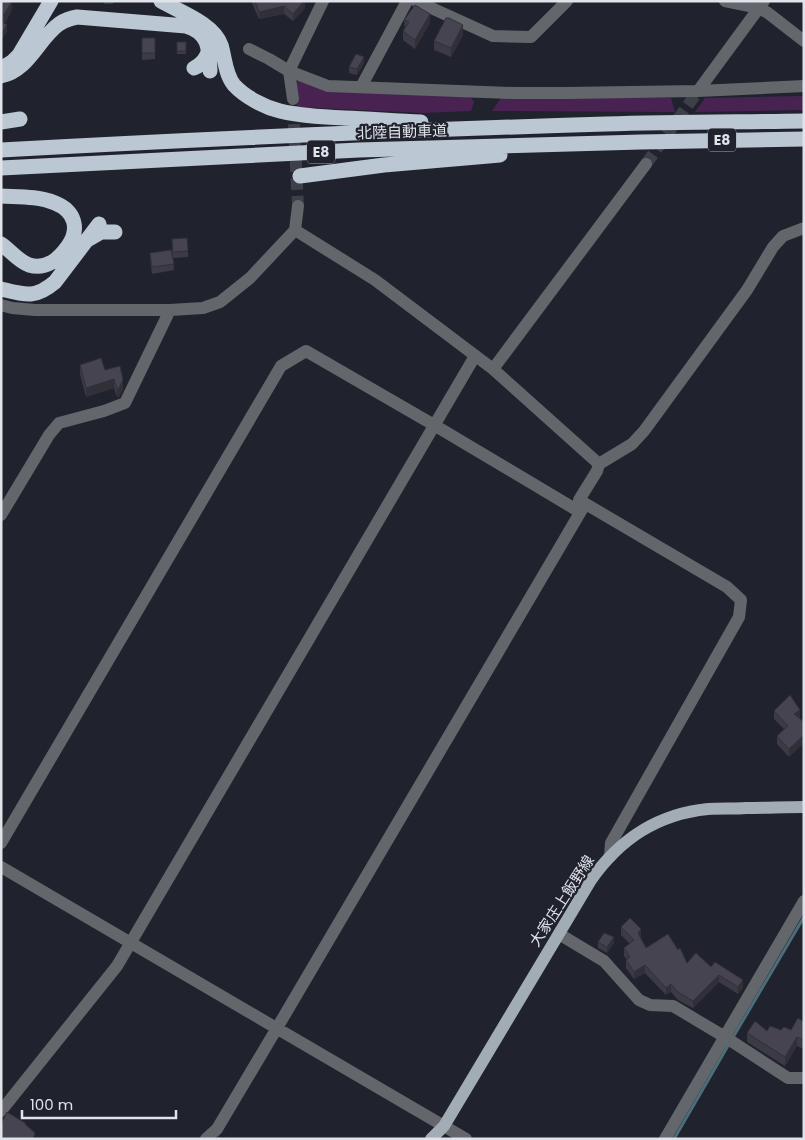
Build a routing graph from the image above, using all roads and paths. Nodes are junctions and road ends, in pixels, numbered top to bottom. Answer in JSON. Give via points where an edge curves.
{"nodes":[{"id":1,"x":51,"y":1,"type":"edge"},
{"id":2,"x":161,"y":1,"type":"edge"},
{"id":3,"x":323,"y":1,"type":"edge"},
{"id":4,"x":407,"y":1,"type":"edge"},
{"id":5,"x":416,"y":1,"type":"edge"},
{"id":6,"x":567,"y":1,"type":"edge"},
{"id":7,"x":725,"y":1,"type":"edge"},
{"id":8,"x":762,"y":5,"type":"edge"},
{"id":9,"x":804,"y":40,"type":"edge"},
{"id":10,"x":209,"y":48,"type":"junction"},
{"id":11,"x":249,"y":49,"type":"dead end"},
{"id":12,"x":1,"y":68,"type":"edge"},
{"id":13,"x":194,"y":68,"type":"dead end"},
{"id":14,"x":210,"y":71,"type":"dead end"},
{"id":15,"x":289,"y":71,"type":"junction"},
{"id":16,"x":1,"y":76,"type":"edge"},
{"id":17,"x":804,"y":86,"type":"edge"},
{"id":18,"x":361,"y":87,"type":"junction"},
{"id":19,"x":698,"y":91,"type":"junction"},
{"id":20,"x":292,"y":99,"type":"tunnel mouth"},
{"id":21,"x":20,"y":119,"type":"dead end"},
{"id":22,"x":804,"y":121,"type":"edge"},
{"id":23,"x":1,"y":122,"type":"edge"},
{"id":24,"x":608,"y":124,"type":"junction"},
{"id":25,"x":804,"y":138,"type":"edge"},
{"id":26,"x":641,"y":142,"type":"junction"},
{"id":27,"x":1,"y":150,"type":"edge"},
{"id":28,"x":646,"y":164,"type":"tunnel mouth"},
{"id":29,"x":1,"y":168,"type":"edge"},
{"id":30,"x":300,"y":176,"type":"dead end"},
{"id":31,"x":1,"y":196,"type":"edge"},
{"id":32,"x":298,"y":206,"type":"tunnel mouth"},
{"id":33,"x":99,"y":224,"type":"dead end"},
{"id":34,"x":804,"y":228,"type":"edge"},
{"id":35,"x":295,"y":230,"type":"junction"},
{"id":36,"x":116,"y":232,"type":"dead end"},
{"id":37,"x":87,"y":240,"type":"junction"},
{"id":38,"x":1,"y":244,"type":"edge"},
{"id":39,"x":1,"y":289,"type":"edge"},
{"id":40,"x":1,"y":305,"type":"edge"},
{"id":41,"x":170,"y":310,"type":"junction"},
{"id":42,"x":475,"y":356,"type":"junction"},
{"id":43,"x":493,"y":369,"type":"junction"},
{"id":44,"x":434,"y":425,"type":"junction"},
{"id":45,"x":599,"y":464,"type":"junction"},
{"id":46,"x":582,"y":508,"type":"junction"},
{"id":47,"x":1,"y":515,"type":"edge"},
{"id":48,"x":804,"y":807,"type":"edge"},
{"id":49,"x":1,"y":843,"type":"edge"},
{"id":50,"x":610,"y":857,"type":"junction"},
{"id":51,"x":1,"y":867,"type":"edge"},
{"id":52,"x":804,"y":901,"type":"edge"},
{"id":53,"x":559,"y":934,"type":"junction"},
{"id":54,"x":131,"y":942,"type":"junction"},
{"id":55,"x":277,"y":1028,"type":"junction"},
{"id":56,"x":725,"y":1037,"type":"junction"},
{"id":57,"x":804,"y":1078,"type":"edge"},
{"id":58,"x":1,"y":1111,"type":"edge"},
{"id":59,"x":444,"y":1126,"type":"junction"},
{"id":60,"x":206,"y":1139,"type":"edge"},
{"id":61,"x":431,"y":1139,"type":"edge"},
{"id":62,"x":466,"y":1139,"type":"edge"},
{"id":63,"x":665,"y":1139,"type":"edge"}],
"edges":[{"from":1,"to":12,"type":"highway","via":[[19,55]]},
{"from":2,"to":24,"type":"highway","via":[[209,28],[221,44],[232,82],[239,90],[269,108],[312,116],[420,122]]},
{"from":3,"to":15,"type":"street"},
{"from":4,"to":18,"type":"street"},
{"from":5,"to":6,"type":"street","via":[[493,36],[531,37]]},
{"from":7,"to":8,"type":"street"},
{"from":8,"to":9,"type":"street"},
{"from":8,"to":19,"type":"street"},
{"from":10,"to":13,"type":"highway","via":[[204,62]]},
{"from":10,"to":14,"type":"highway"},
{"from":10,"to":16,"type":"highway","via":[[195,28],[77,17],[60,23],[18,70]]},
{"from":11,"to":15,"type":"street"},
{"from":15,"to":18,"type":"street","via":[[328,86]]},
{"from":15,"to":20,"type":"street"},
{"from":17,"to":19,"type":"street"},
{"from":18,"to":19,"type":"street","via":[[566,94]]},
{"from":21,"to":23,"type":"highway"},
{"from":22,"to":24,"type":"highway","name":"北陸自動車道","number":"E8"},
{"from":24,"to":27,"type":"highway","name":"北陸自動車道","number":"E8"},
{"from":25,"to":26,"type":"highway","name":"北陸自動車道","number":"E8"},
{"from":26,"to":29,"type":"highway","name":"北陸自動車道","number":"E8","via":[[350,151]]},
{"from":26,"to":30,"type":"highway","via":[[384,165]]},
{"from":28,"to":43,"type":"street"},
{"from":31,"to":38,"type":"highway","via":[[56,204],[71,216],[75,232],[57,260],[48,265],[28,264]]},
{"from":32,"to":35,"type":"street"},
{"from":33,"to":37,"type":"highway"},
{"from":34,"to":45,"type":"street","via":[[784,236],[772,247],[747,290],[644,431],[632,444]]},
{"from":35,"to":41,"type":"street","via":[[250,278],[220,302],[203,308]]},
{"from":35,"to":42,"type":"street","via":[[398,296]]},
{"from":36,"to":37,"type":"highway","via":[[101,232]]},
{"from":37,"to":39,"type":"highway","via":[[46,290],[22,294]]},
{"from":40,"to":41,"type":"street","via":[[34,310]]},
{"from":41,"to":47,"type":"street","via":[[125,404],[59,424],[49,435]]},
{"from":42,"to":43,"type":"street"},
{"from":42,"to":44,"type":"street"},
{"from":43,"to":45,"type":"street"},
{"from":44,"to":46,"type":"street"},
{"from":44,"to":49,"type":"street","via":[[306,351],[281,366]]},
{"from":44,"to":54,"type":"street"},
{"from":45,"to":46,"type":"street","via":[[579,500]]},
{"from":46,"to":50,"type":"street","via":[[727,586],[741,600],[739,617],[611,843]]},
{"from":46,"to":55,"type":"street"},
{"from":48,"to":50,"type":"main road","name":"大家庄上飯野線","via":[[708,809],[685,813],[640,832]]},
{"from":50,"to":53,"type":"main road","name":"大家庄上飯野線","via":[[591,880]]},
{"from":51,"to":54,"type":"street"},
{"from":52,"to":56,"type":"street"},
{"from":53,"to":56,"type":"street","via":[[604,961],[639,1000],[650,1005],[673,1006]]},
{"from":53,"to":59,"type":"main road","name":"大家庄上飯野線"},
{"from":54,"to":55,"type":"street"},
{"from":54,"to":58,"type":"street","via":[[117,966]]},
{"from":55,"to":59,"type":"street"},
{"from":55,"to":60,"type":"street","via":[[217,1128]]},
{"from":56,"to":57,"type":"street","via":[[788,1078]]},
{"from":56,"to":63,"type":"street"},
{"from":59,"to":61,"type":"main road","name":"大家庄上飯野線"},
{"from":59,"to":62,"type":"street"}]}
